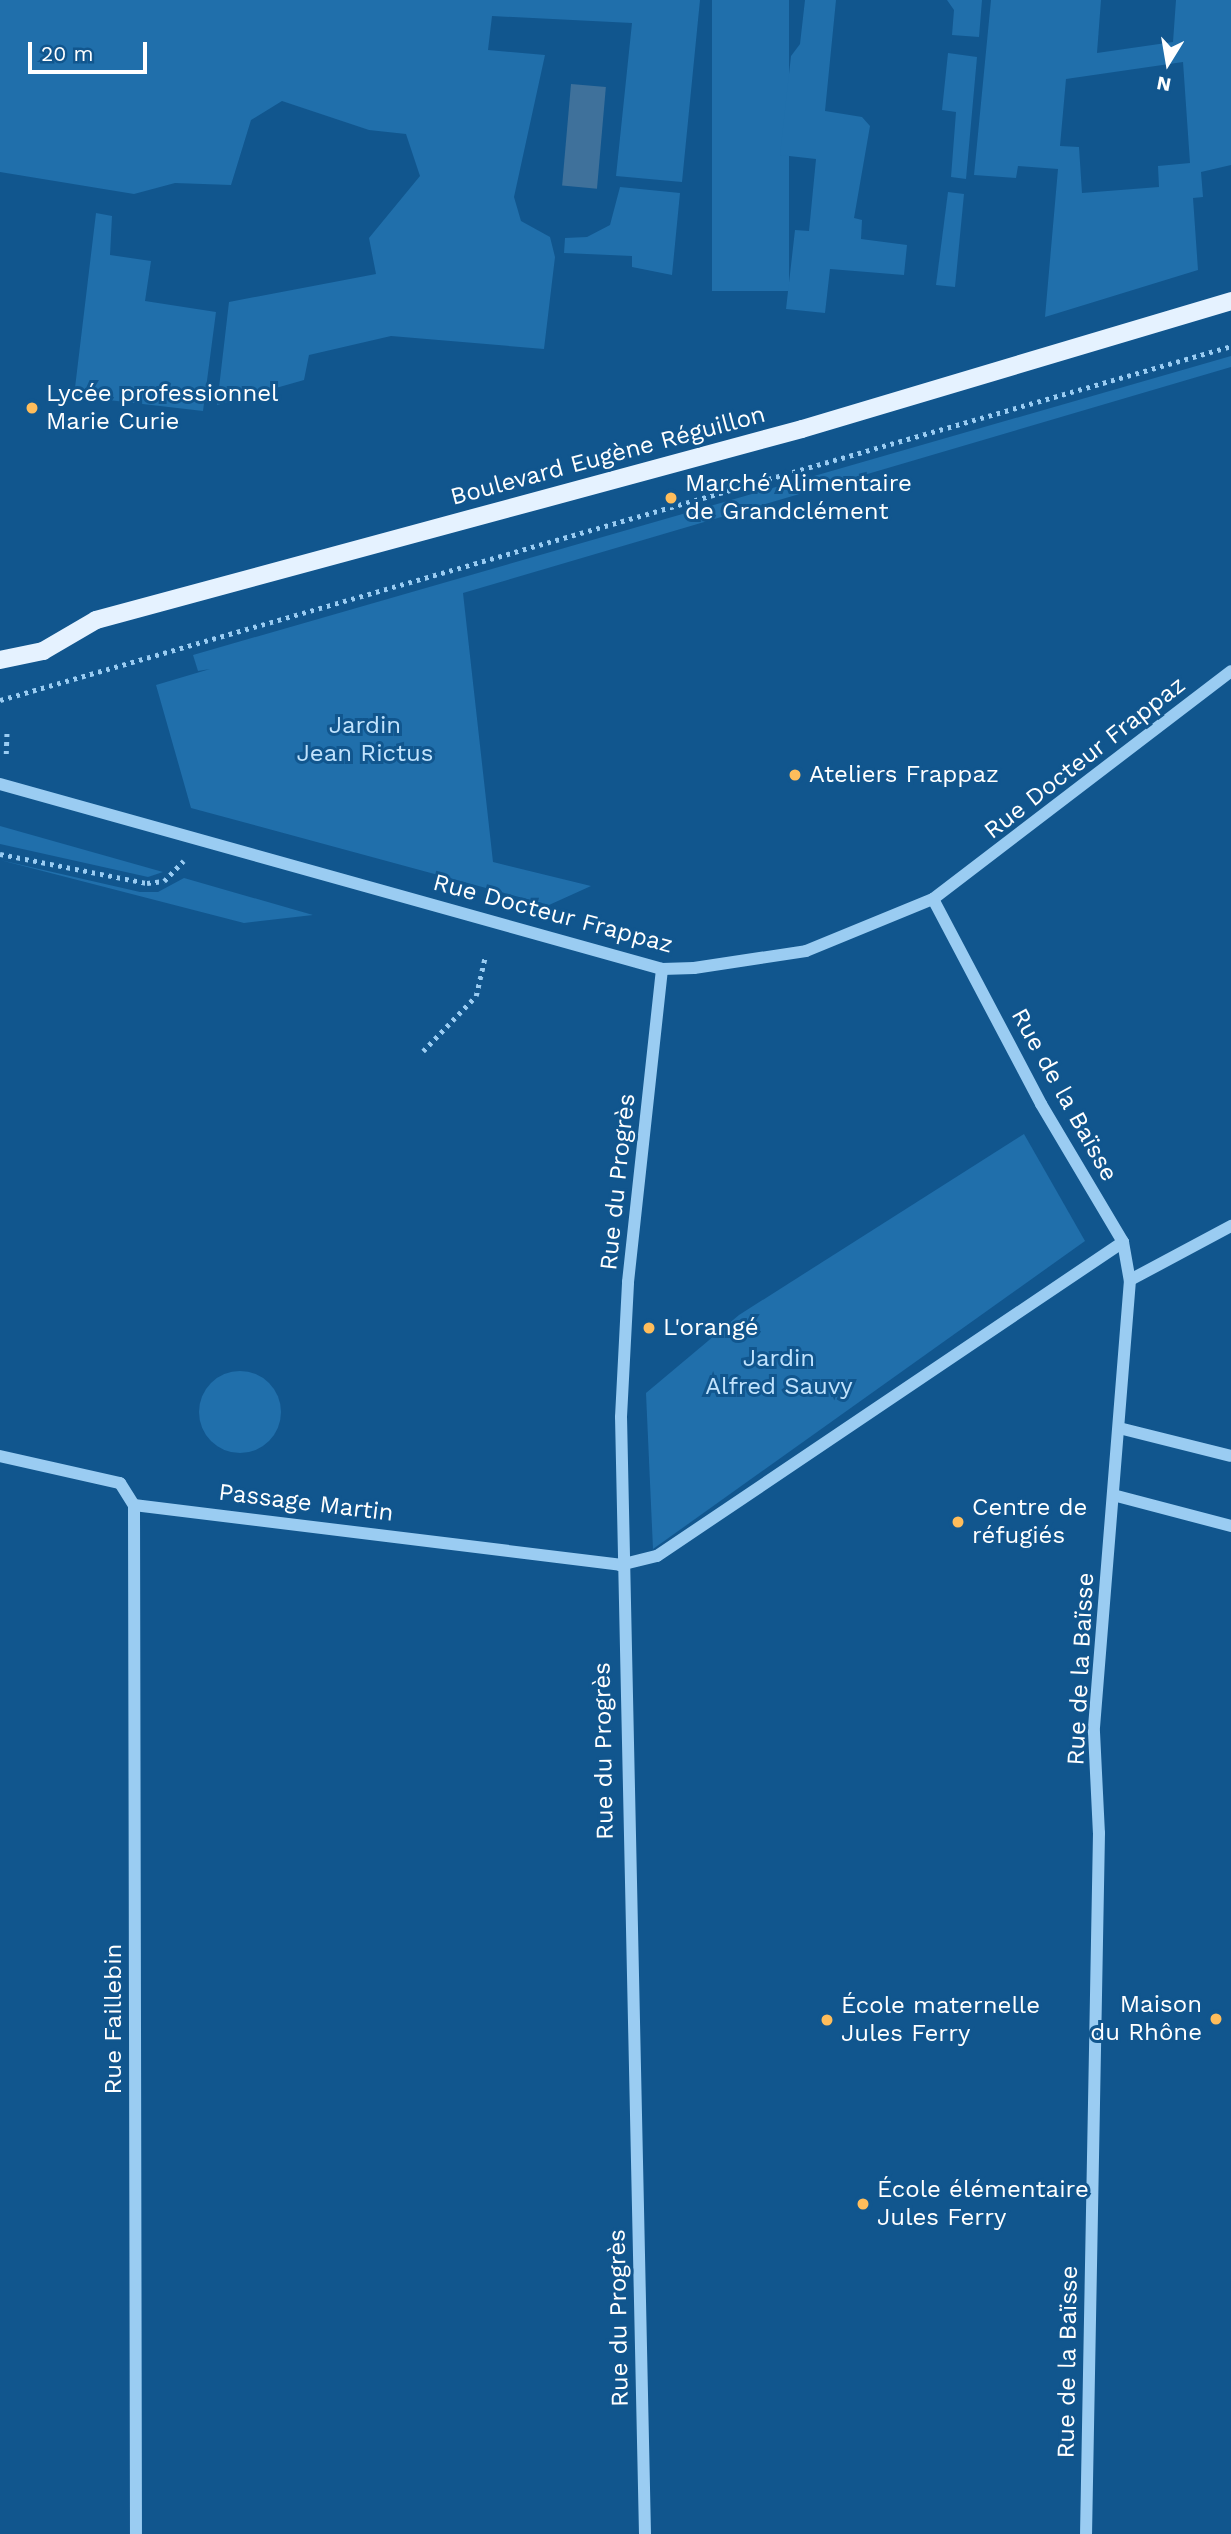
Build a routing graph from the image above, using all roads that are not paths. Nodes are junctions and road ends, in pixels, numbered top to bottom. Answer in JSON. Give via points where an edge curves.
{"nodes":[{"id":1,"x":1231,"y":301,"type":"edge"},
{"id":2,"x":0,"y":660,"type":"edge"},
{"id":3,"x":1231,"y":671,"type":"edge"},
{"id":4,"x":0,"y":784,"type":"edge"},
{"id":5,"x":933,"y":899,"type":"junction"},
{"id":6,"x":662,"y":969,"type":"junction"},
{"id":7,"x":1231,"y":1226,"type":"edge"},
{"id":8,"x":1123,"y":1242,"type":"junction"},
{"id":9,"x":1130,"y":1279,"type":"junction"},
{"id":10,"x":1119,"y":1428,"type":"junction"},
{"id":11,"x":0,"y":1456,"type":"edge"},
{"id":12,"x":1231,"y":1456,"type":"edge"},
{"id":13,"x":1113,"y":1494,"type":"junction"},
{"id":14,"x":134,"y":1504,"type":"junction"},
{"id":15,"x":1231,"y":1525,"type":"edge"},
{"id":16,"x":620,"y":1565,"type":"junction"},
{"id":17,"x":136,"y":2534,"type":"edge"},
{"id":18,"x":645,"y":2534,"type":"edge"},
{"id":19,"x":1086,"y":2534,"type":"edge"}],
"edges":[{"from":1,"to":2,"type":"main road","name":"Boulevard Eugène Réguillon","via":[[802,429],[96,620],[43,651]]},
{"from":3,"to":5,"type":"street","name":"Rue Docteur Frappaz"},
{"from":4,"to":6,"type":"street","name":"Rue Docteur Frappaz"},
{"from":5,"to":6,"type":"street","name":"Rue Docteur Frappaz","via":[[806,951]]},
{"from":5,"to":8,"type":"street","name":"Rue de la Baïsse","via":[[1041,1104]]},
{"from":6,"to":16,"type":"street","name":"Rue du Progrès","via":[[628,1282]]},
{"from":7,"to":9,"type":"street"},
{"from":8,"to":9,"type":"street","name":"Rue de la Baïsse"},
{"from":8,"to":16,"type":"street","via":[[657,1556]]},
{"from":9,"to":10,"type":"street","name":"Rue de la Baïsse"},
{"from":10,"to":12,"type":"street"},
{"from":10,"to":13,"type":"street","name":"Rue de la Baïsse"},
{"from":11,"to":14,"type":"street","via":[[120,1483]]},
{"from":13,"to":15,"type":"street"},
{"from":13,"to":19,"type":"street","name":"Rue de la Baïsse","via":[[1094,1732],[1099,1833]]},
{"from":14,"to":16,"type":"street","name":"Passage Martin"},
{"from":14,"to":17,"type":"street","name":"Rue Faillebin"},
{"from":16,"to":18,"type":"street","name":"Rue du Progrès"}]}
